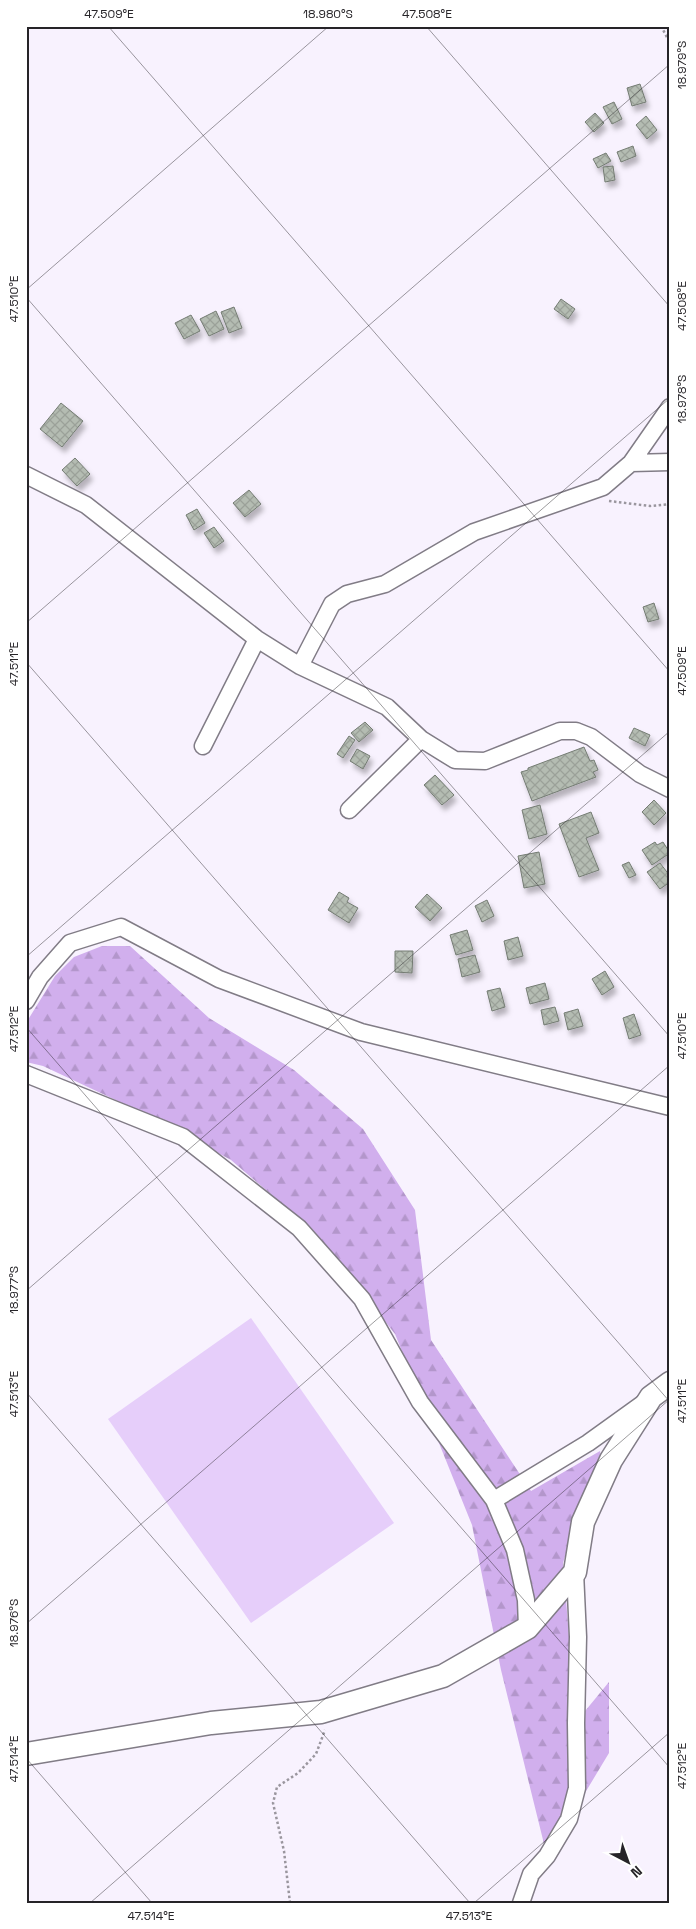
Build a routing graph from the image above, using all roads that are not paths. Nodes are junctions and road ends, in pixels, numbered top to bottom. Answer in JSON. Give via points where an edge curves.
{"nodes":[{"id":1,"x":670,"y":407,"type":"edge"},
{"id":2,"x":670,"y":462,"type":"edge"},
{"id":3,"x":630,"y":463,"type":"junction"},
{"id":4,"x":26,"y":475,"type":"edge"},
{"id":5,"x":257,"y":639,"type":"junction"},
{"id":6,"x":300,"y":666,"type":"junction"},
{"id":7,"x":421,"y":738,"type":"junction"},
{"id":8,"x":203,"y":746,"type":"dead end"},
{"id":9,"x":670,"y":789,"type":"edge"},
{"id":10,"x":350,"y":810,"type":"dead end"},
{"id":11,"x":26,"y":1001,"type":"edge"},
{"id":12,"x":26,"y":1074,"type":"edge"},
{"id":13,"x":670,"y":1107,"type":"edge"},
{"id":14,"x":670,"y":1383,"type":"edge"},
{"id":15,"x":651,"y":1397,"type":"junction"},
{"id":16,"x":494,"y":1500,"type":"junction"},
{"id":17,"x":575,"y":1572,"type":"junction"},
{"id":18,"x":527,"y":1628,"type":"junction"},
{"id":19,"x":26,"y":1754,"type":"edge"},
{"id":20,"x":521,"y":1903,"type":"edge"}],
"edges":[{"from":1,"to":3,"type":"street"},
{"from":2,"to":3,"type":"street"},
{"from":3,"to":6,"type":"street","via":[[603,487],[474,532],[385,584],[347,594],[332,604]]},
{"from":4,"to":5,"type":"street","via":[[86,505]]},
{"from":5,"to":6,"type":"street"},
{"from":5,"to":8,"type":"street"},
{"from":6,"to":7,"type":"street","via":[[388,707]]},
{"from":7,"to":9,"type":"street","via":[[455,760],[485,761],[560,731],[576,731],[591,738],[640,774]]},
{"from":7,"to":10,"type":"street"},
{"from":11,"to":13,"type":"street","via":[[40,977],[70,943],[121,927],[219,980],[360,1032]]},
{"from":12,"to":16,"type":"street","via":[[183,1137],[299,1228],[362,1299],[420,1402]]},
{"from":14,"to":15,"type":"street"},
{"from":15,"to":16,"type":"street","via":[[588,1443]]},
{"from":15,"to":17,"type":"street","via":[[611,1460],[583,1522]]},
{"from":16,"to":18,"type":"street","via":[[515,1550],[526,1600]]},
{"from":17,"to":18,"type":"street"},
{"from":17,"to":20,"type":"street","via":[[577,1788],[569,1819],[547,1856],[531,1874]]},
{"from":18,"to":19,"type":"street","via":[[443,1676],[321,1712],[211,1724]]}]}
